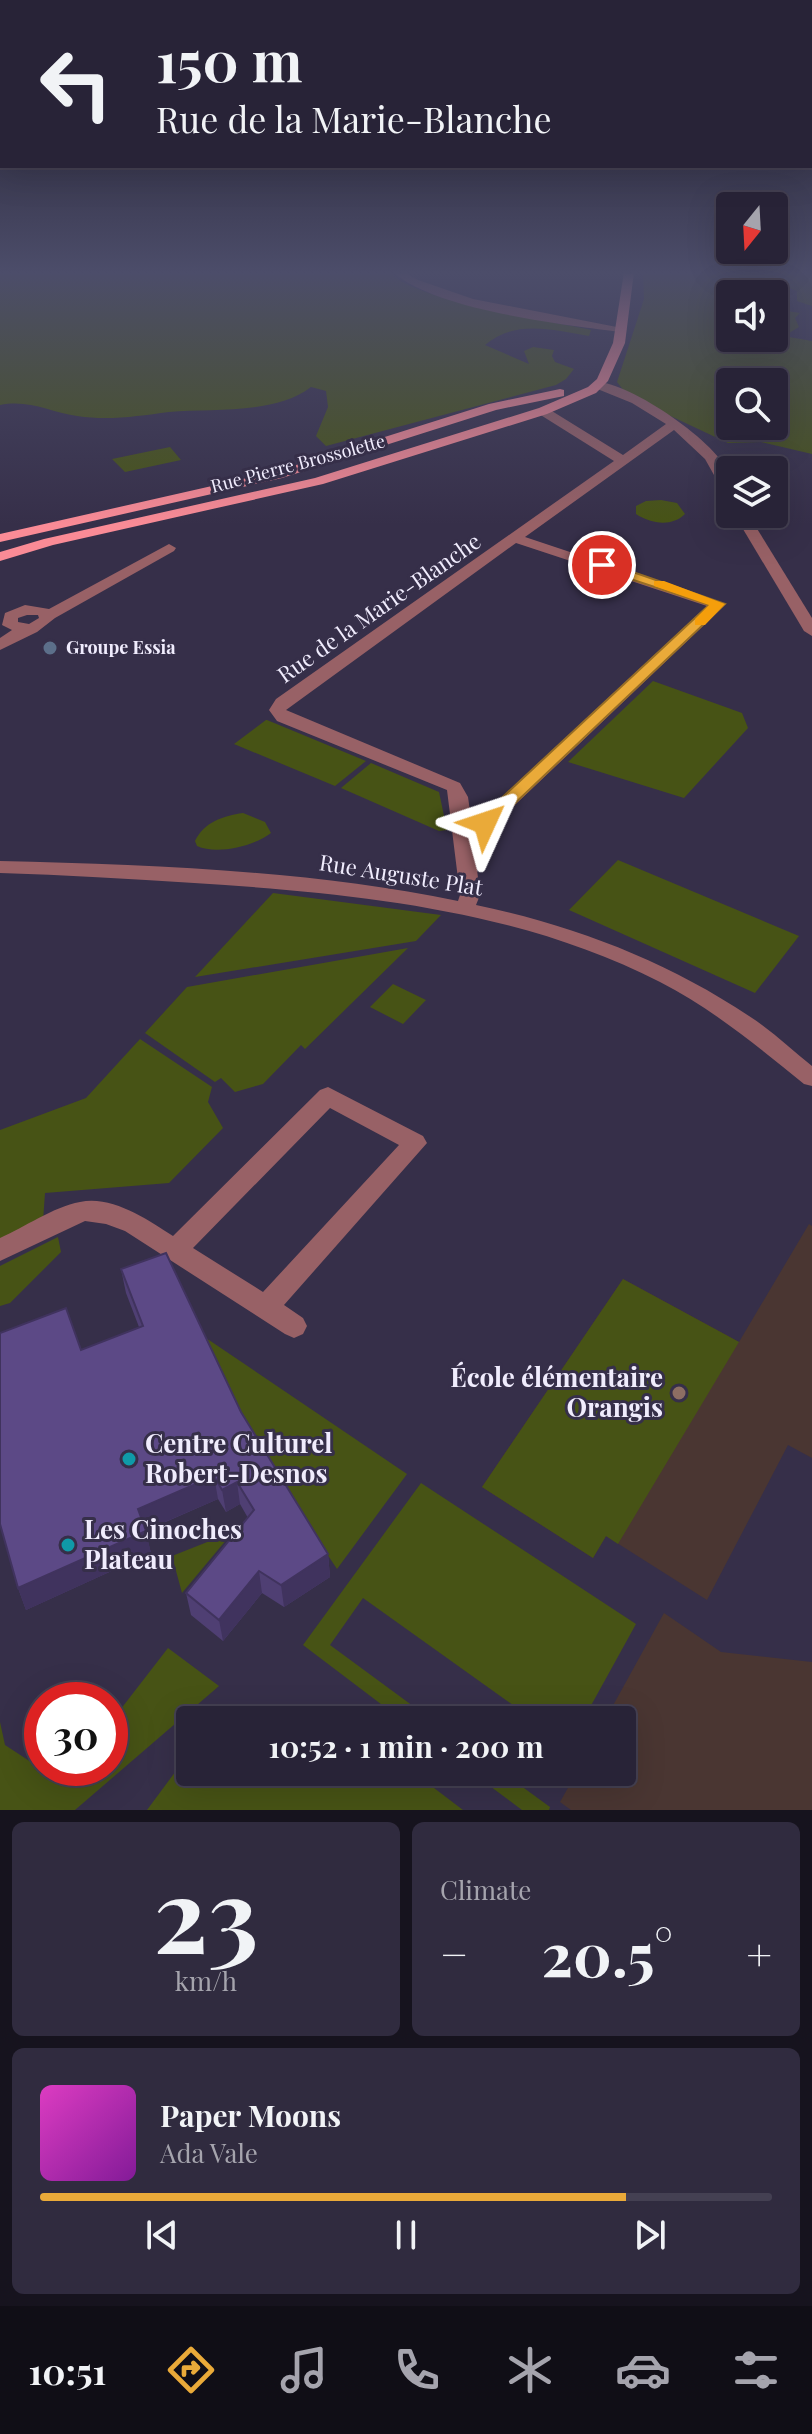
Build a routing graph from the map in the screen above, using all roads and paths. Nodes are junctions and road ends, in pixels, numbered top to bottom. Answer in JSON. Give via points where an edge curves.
{"nodes":[{"id":1,"x":613,"y":356,"type":"edge"},
{"id":2,"x":599,"y":385,"type":"junction"},
{"id":3,"x":543,"y":411,"type":"junction"},
{"id":4,"x":674,"y":424,"type":"junction"},
{"id":5,"x":623,"y":461,"type":"junction"},
{"id":6,"x":716,"y":465,"type":"edge"},
{"id":7,"x":749,"y":528,"type":"edge"},
{"id":8,"x":0,"y":538,"type":"edge"},
{"id":9,"x":517,"y":539,"type":"junction"},
{"id":10,"x":169,"y":548,"type":"dead end"},
{"id":11,"x":0,"y":557,"type":"edge"},
{"id":12,"x":7,"y":611,"type":"edge"},
{"id":13,"x":48,"y":616,"type":"junction"},
{"id":14,"x":25,"y":629,"type":"junction"},
{"id":15,"x":812,"y":631,"type":"edge"},
{"id":16,"x":0,"y":645,"type":"edge"},
{"id":17,"x":465,"y":842,"type":"junction"},
{"id":18,"x":0,"y":867,"type":"edge"},
{"id":19,"x":465,"y":908,"type":"junction"},
{"id":20,"x":809,"y":1071,"type":"edge"},
{"id":21,"x":0,"y":1250,"type":"edge"},
{"id":22,"x":174,"y":1251,"type":"junction"},
{"id":23,"x":265,"y":1308,"type":"junction"},
{"id":24,"x":294,"y":1326,"type":"dead end"}],
"edges":[{"from":1,"to":2,"type":"main road"},
{"from":2,"to":3,"type":"main road","name":"Rue Pierre Brossolette"},
{"from":2,"to":4,"type":"street"},
{"from":2,"to":8,"type":"main road","name":"Rue Pierre Brossolette","via":[[493,407],[277,475]]},
{"from":3,"to":5,"type":"street"},
{"from":3,"to":11,"type":"main road","name":"Rue Pierre Brossolette","via":[[310,483]]},
{"from":4,"to":5,"type":"street","name":"Rue de la Marie-Blanche"},
{"from":4,"to":6,"type":"street"},
{"from":5,"to":9,"type":"street","name":"Rue de la Marie-Blanche"},
{"from":7,"to":15,"type":"street"},
{"from":9,"to":17,"type":"street","name":"Rue de la Marie-Blanche","via":[[277,710],[283,717],[454,787]]},
{"from":9,"to":17,"type":"street","via":[[718,604]]},
{"from":10,"to":13,"type":"street"},
{"from":12,"to":13,"type":"street","via":[[38,610]]},
{"from":12,"to":14,"type":"street","via":[[10,625]]},
{"from":13,"to":14,"type":"street","via":[[42,625]]},
{"from":14,"to":16,"type":"street"},
{"from":17,"to":19,"type":"street","name":"Rue de la Marie-Blanche","via":[[470,895]]},
{"from":18,"to":19,"type":"street","name":"Rue Auguste Plat","via":[[294,884]]},
{"from":19,"to":20,"type":"street","name":"Rue Auguste Plat","via":[[545,927],[627,957],[766,1036]]},
{"from":21,"to":22,"type":"street","via":[[83,1211],[134,1224]]},
{"from":22,"to":23,"type":"street"},
{"from":22,"to":23,"type":"street","via":[[328,1096],[415,1143]]},
{"from":23,"to":24,"type":"street"}]}
